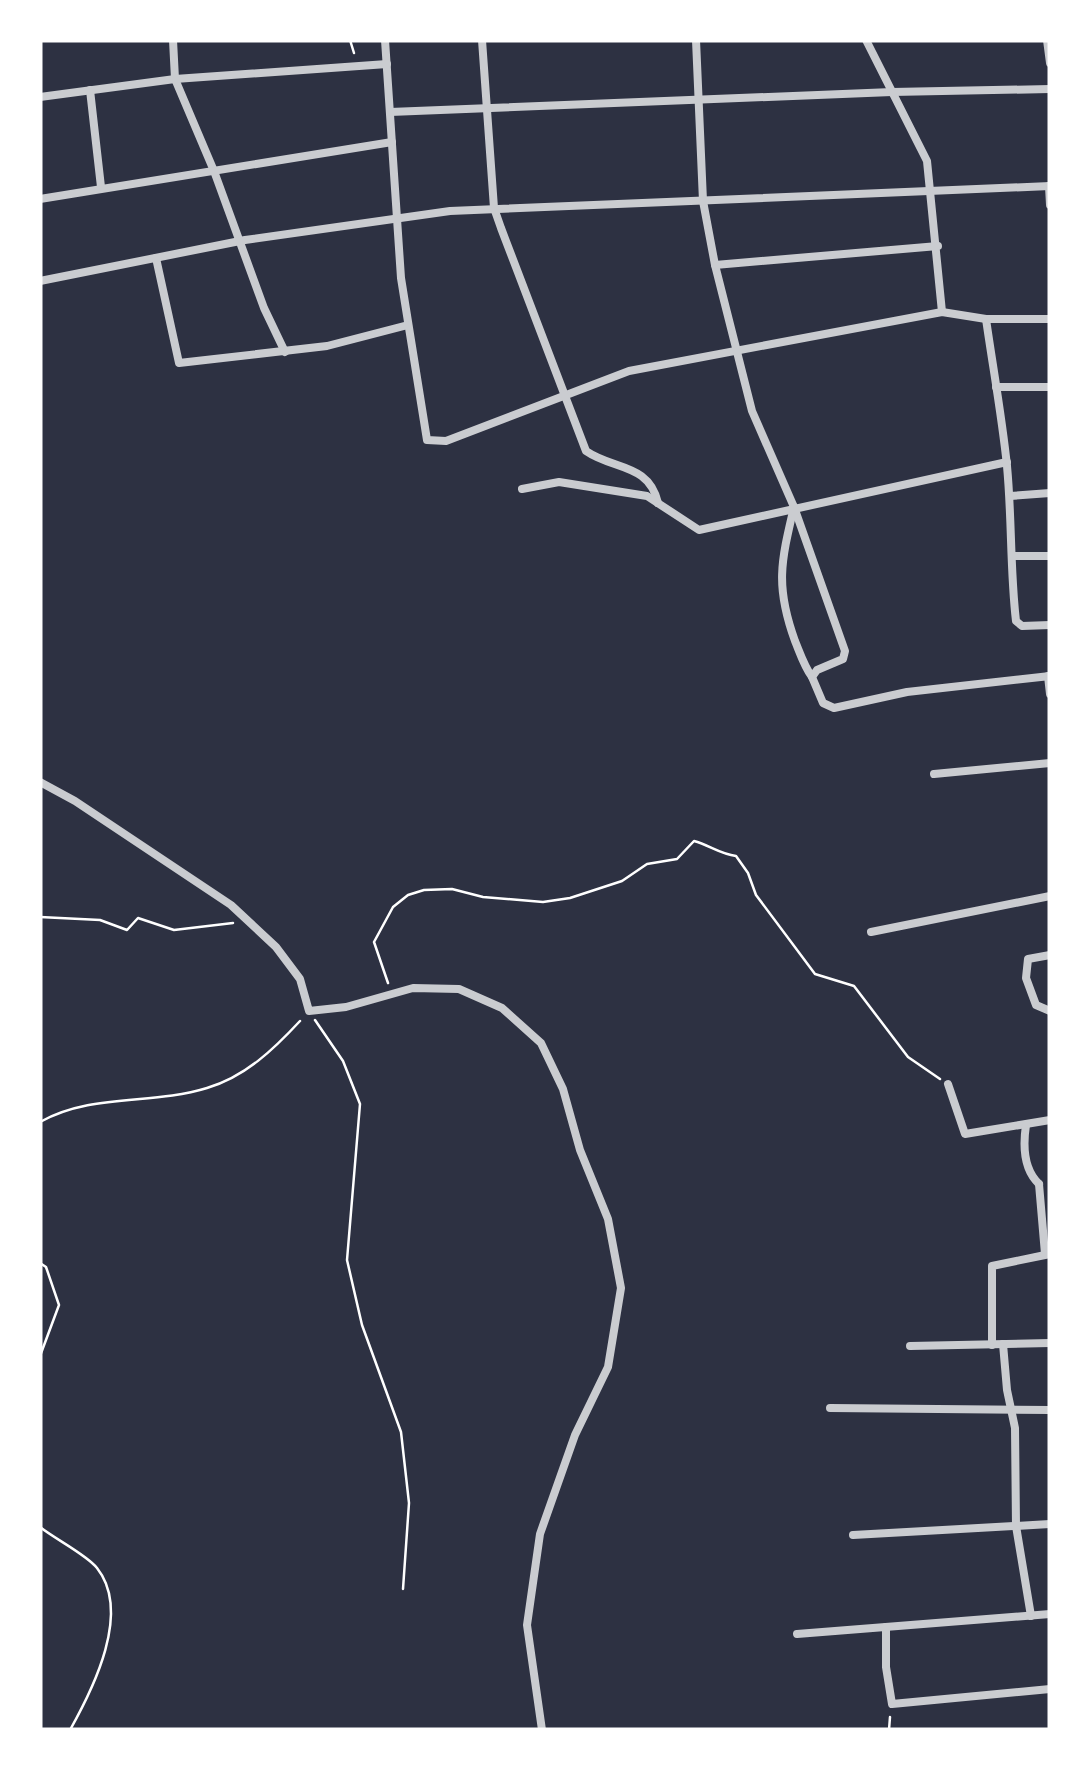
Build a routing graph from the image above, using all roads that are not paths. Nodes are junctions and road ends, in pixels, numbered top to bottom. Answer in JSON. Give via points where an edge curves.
{"nodes":[{"id":1,"x":173,"y":40,"type":"edge"},
{"id":2,"x":385,"y":40,"type":"edge"},
{"id":3,"x":482,"y":40,"type":"edge"},
{"id":4,"x":696,"y":40,"type":"edge"},
{"id":5,"x":866,"y":40,"type":"edge"},
{"id":6,"x":1047,"y":40,"type":"edge"},
{"id":7,"x":387,"y":64,"type":"junction"},
{"id":8,"x":1050,"y":64,"type":"edge"},
{"id":9,"x":175,"y":80,"type":"junction"},
{"id":10,"x":1050,"y":89,"type":"edge"},
{"id":11,"x":90,"y":90,"type":"junction"},
{"id":12,"x":892,"y":92,"type":"junction"},
{"id":13,"x":40,"y":97,"type":"edge"},
{"id":14,"x":698,"y":100,"type":"junction"},
{"id":15,"x":486,"y":106,"type":"junction"},
{"id":16,"x":390,"y":112,"type":"junction"},
{"id":17,"x":392,"y":142,"type":"junction"},
{"id":18,"x":214,"y":172,"type":"junction"},
{"id":19,"x":1050,"y":186,"type":"edge"},
{"id":20,"x":102,"y":188,"type":"junction"},
{"id":21,"x":932,"y":190,"type":"junction"},
{"id":22,"x":40,"y":200,"type":"edge"},
{"id":23,"x":703,"y":202,"type":"junction"},
{"id":24,"x":1050,"y":205,"type":"edge"},
{"id":25,"x":494,"y":208,"type":"junction"},
{"id":26,"x":396,"y":218,"type":"junction"},
{"id":27,"x":238,"y":242,"type":"junction"},
{"id":28,"x":938,"y":246,"type":"junction"},
{"id":29,"x":156,"y":258,"type":"junction"},
{"id":30,"x":715,"y":265,"type":"junction"},
{"id":31,"x":40,"y":280,"type":"edge"},
{"id":32,"x":942,"y":312,"type":"junction"},
{"id":33,"x":986,"y":318,"type":"junction"},
{"id":34,"x":1050,"y":319,"type":"edge"},
{"id":35,"x":408,"y":326,"type":"junction"},
{"id":36,"x":737,"y":350,"type":"junction"},
{"id":37,"x":285,"y":352,"type":"junction"},
{"id":38,"x":996,"y":387,"type":"junction"},
{"id":39,"x":1050,"y":387,"type":"edge"},
{"id":40,"x":566,"y":393,"type":"junction"},
{"id":41,"x":1006,"y":462,"type":"junction"},
{"id":42,"x":522,"y":490,"type":"dead end"},
{"id":43,"x":1050,"y":494,"type":"edge"},
{"id":44,"x":1010,"y":496,"type":"junction"},
{"id":45,"x":658,"y":503,"type":"junction"},
{"id":46,"x":794,"y":507,"type":"junction"},
{"id":47,"x":1014,"y":556,"type":"junction"},
{"id":48,"x":1050,"y":556,"type":"edge"},
{"id":49,"x":1050,"y":625,"type":"edge"},
{"id":50,"x":1049,"y":676,"type":"edge"},
{"id":51,"x":812,"y":677,"type":"junction"},
{"id":52,"x":1050,"y":694,"type":"edge"},
{"id":53,"x":1050,"y":763,"type":"edge"},
{"id":54,"x":934,"y":774,"type":"dead end"},
{"id":55,"x":40,"y":782,"type":"edge"},
{"id":56,"x":1050,"y":896,"type":"edge"},
{"id":57,"x":871,"y":932,"type":"dead end"},
{"id":58,"x":1050,"y":956,"type":"edge"},
{"id":59,"x":1050,"y":1011,"type":"edge"},
{"id":60,"x":948,"y":1084,"type":"road end"},
{"id":61,"x":1050,"y":1120,"type":"edge"},
{"id":62,"x":1026,"y":1125,"type":"junction"},
{"id":63,"x":1050,"y":1182,"type":"edge"},
{"id":64,"x":1039,"y":1184,"type":"junction"},
{"id":65,"x":1048,"y":1254,"type":"edge"},
{"id":66,"x":1050,"y":1343,"type":"edge"},
{"id":67,"x":1003,"y":1344,"type":"junction"},
{"id":68,"x":992,"y":1345,"type":"junction"},
{"id":69,"x":910,"y":1346,"type":"dead end"},
{"id":70,"x":830,"y":1408,"type":"dead end"},
{"id":71,"x":1050,"y":1410,"type":"edge"},
{"id":72,"x":1012,"y":1411,"type":"junction"},
{"id":73,"x":1050,"y":1524,"type":"edge"},
{"id":74,"x":1016,"y":1526,"type":"junction"},
{"id":75,"x":852,"y":1536,"type":"dead end"},
{"id":76,"x":1050,"y":1614,"type":"edge"},
{"id":77,"x":1031,"y":1616,"type":"junction"},
{"id":78,"x":886,"y":1627,"type":"junction"},
{"id":79,"x":796,"y":1634,"type":"dead end"},
{"id":80,"x":1050,"y":1689,"type":"edge"},
{"id":81,"x":542,"y":1730,"type":"edge"}],
"edges":[{"from":1,"to":9,"type":"street"},
{"from":2,"to":7,"type":"street"},
{"from":3,"to":15,"type":"street"},
{"from":4,"to":14,"type":"street"},
{"from":5,"to":12,"type":"street"},
{"from":6,"to":8,"type":"street"},
{"from":7,"to":9,"type":"street"},
{"from":7,"to":16,"type":"street"},
{"from":9,"to":11,"type":"street"},
{"from":9,"to":18,"type":"street"},
{"from":10,"to":12,"type":"street"},
{"from":11,"to":13,"type":"street"},
{"from":11,"to":20,"type":"street"},
{"from":12,"to":14,"type":"street"},
{"from":12,"to":21,"type":"street","via":[[927,162]]},
{"from":14,"to":15,"type":"street"},
{"from":14,"to":23,"type":"street"},
{"from":15,"to":16,"type":"street"},
{"from":15,"to":25,"type":"street"},
{"from":16,"to":17,"type":"street"},
{"from":17,"to":18,"type":"street"},
{"from":17,"to":26,"type":"street"},
{"from":18,"to":20,"type":"street"},
{"from":18,"to":27,"type":"street"},
{"from":19,"to":21,"type":"street"},
{"from":19,"to":24,"type":"street"},
{"from":20,"to":22,"type":"street"},
{"from":21,"to":23,"type":"street"},
{"from":21,"to":28,"type":"street"},
{"from":23,"to":25,"type":"street"},
{"from":23,"to":30,"type":"street"},
{"from":25,"to":26,"type":"street"},
{"from":25,"to":40,"type":"street"},
{"from":26,"to":27,"type":"street"},
{"from":26,"to":35,"type":"street"},
{"from":27,"to":29,"type":"street"},
{"from":27,"to":37,"type":"street"},
{"from":28,"to":30,"type":"street"},
{"from":28,"to":32,"type":"street"},
{"from":29,"to":31,"type":"street"},
{"from":29,"to":37,"type":"street","via":[[179,363]]},
{"from":30,"to":36,"type":"street"},
{"from":32,"to":33,"type":"street"},
{"from":32,"to":36,"type":"street"},
{"from":33,"to":34,"type":"street"},
{"from":33,"to":38,"type":"street"},
{"from":35,"to":37,"type":"street"},
{"from":35,"to":40,"type":"street","via":[[427,440],[446,441]]},
{"from":36,"to":40,"type":"street","via":[[666,362]]},
{"from":36,"to":46,"type":"street","via":[[752,410]]},
{"from":38,"to":39,"type":"street"},
{"from":38,"to":41,"type":"street"},
{"from":40,"to":45,"type":"street","via":[[586,452],[636,470]]},
{"from":41,"to":44,"type":"street"},
{"from":41,"to":46,"type":"street"},
{"from":42,"to":45,"type":"street","via":[[560,482]]},
{"from":43,"to":44,"type":"street"},
{"from":44,"to":47,"type":"street"},
{"from":45,"to":46,"type":"street","via":[[699,530]]},
{"from":46,"to":51,"type":"street","via":[[780,579],[784,610]]},
{"from":46,"to":51,"type":"street","via":[[845,651],[843,659]]},
{"from":47,"to":48,"type":"street"},
{"from":47,"to":49,"type":"street","via":[[1016,622]]},
{"from":50,"to":51,"type":"street","via":[[907,692],[834,708],[824,704]]},
{"from":50,"to":52,"type":"street"},
{"from":53,"to":54,"type":"street"},
{"from":55,"to":81,"type":"street","via":[[246,918],[300,978],[309,1012],[413,988],[460,989],[502,1008],[541,1043],[608,1219],[621,1288],[608,1367],[540,1534],[527,1625]]},
{"from":56,"to":57,"type":"street"},
{"from":58,"to":59,"type":"street","via":[[1028,960],[1026,978],[1036,1005]]},
{"from":60,"to":62,"type":"street","via":[[964,1134]]},
{"from":61,"to":62,"type":"street"},
{"from":62,"to":64,"type":"street","via":[[1023,1144]]},
{"from":63,"to":64,"type":"street"},
{"from":64,"to":65,"type":"street"},
{"from":65,"to":68,"type":"street","via":[[992,1266]]},
{"from":66,"to":67,"type":"street"},
{"from":67,"to":68,"type":"street"},
{"from":67,"to":72,"type":"street"},
{"from":68,"to":69,"type":"street"},
{"from":70,"to":72,"type":"street"},
{"from":71,"to":72,"type":"street"},
{"from":72,"to":74,"type":"street"},
{"from":73,"to":74,"type":"street"},
{"from":74,"to":75,"type":"street"},
{"from":74,"to":77,"type":"street"},
{"from":76,"to":77,"type":"street"},
{"from":77,"to":78,"type":"street"},
{"from":78,"to":79,"type":"street"},
{"from":78,"to":80,"type":"street","via":[[892,1704]]}]}
